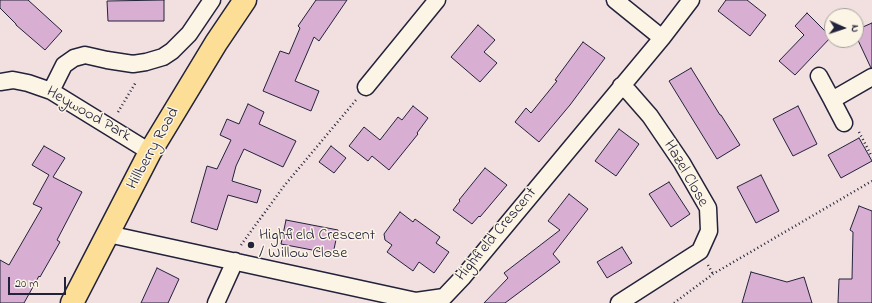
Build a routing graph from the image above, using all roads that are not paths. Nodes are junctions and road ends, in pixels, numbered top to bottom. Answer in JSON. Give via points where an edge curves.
{"nodes":[{"id":1,"x":212,"y":0,"type":"edge"},
{"id":2,"x":245,"y":0,"type":"edge"},
{"id":3,"x":438,"y":0,"type":"edge"},
{"id":4,"x":615,"y":0,"type":"edge"},
{"id":5,"x":691,"y":0,"type":"edge"},
{"id":6,"x":662,"y":38,"type":"junction"},
{"id":7,"x":819,"y":76,"type":"dead end"},
{"id":8,"x":872,"y":77,"type":"edge"},
{"id":9,"x":0,"y":82,"type":"edge"},
{"id":10,"x":621,"y":86,"type":"junction"},
{"id":11,"x":366,"y":87,"type":"road end"},
{"id":12,"x":51,"y":91,"type":"junction"},
{"id":13,"x":832,"y":100,"type":"junction"},
{"id":14,"x":844,"y":123,"type":"road end"},
{"id":15,"x":150,"y":152,"type":"junction"},
{"id":16,"x":108,"y":234,"type":"junction"},
{"id":17,"x":233,"y":261,"type":"junction"},
{"id":18,"x":72,"y":303,"type":"edge"},
{"id":19,"x":216,"y":303,"type":"edge"},
{"id":20,"x":619,"y":303,"type":"edge"}],
"edges":[{"from":1,"to":12,"type":"street","via":[[189,34],[172,52],[163,57],[133,64],[85,55],[74,58],[64,65]]},
{"from":2,"to":15,"type":"highway","name":"Hillberry Road"},
{"from":3,"to":11,"type":"street"},
{"from":4,"to":6,"type":"street"},
{"from":5,"to":6,"type":"street","name":"Highfield Crescent"},
{"from":6,"to":10,"type":"street","name":"Highfield Crescent"},
{"from":7,"to":13,"type":"street"},
{"from":8,"to":13,"type":"street"},
{"from":9,"to":12,"type":"street","name":"Heywood Park","via":[[13,80]]},
{"from":10,"to":17,"type":"street","name":"Highfield Crescent","via":[[464,277],[444,297],[416,301]]},
{"from":10,"to":20,"type":"street","name":"Hazel Close","via":[[650,116],[682,163],[708,208],[708,231],[700,251]]},
{"from":12,"to":15,"type":"street","name":"Heywood Park"},
{"from":13,"to":14,"type":"street"},
{"from":15,"to":16,"type":"highway","name":"Hillberry Road"},
{"from":16,"to":17,"type":"street","name":"Highfield Crescent"},
{"from":16,"to":18,"type":"highway","name":"Hillberry Road"},
{"from":17,"to":19,"type":"street"}]}
